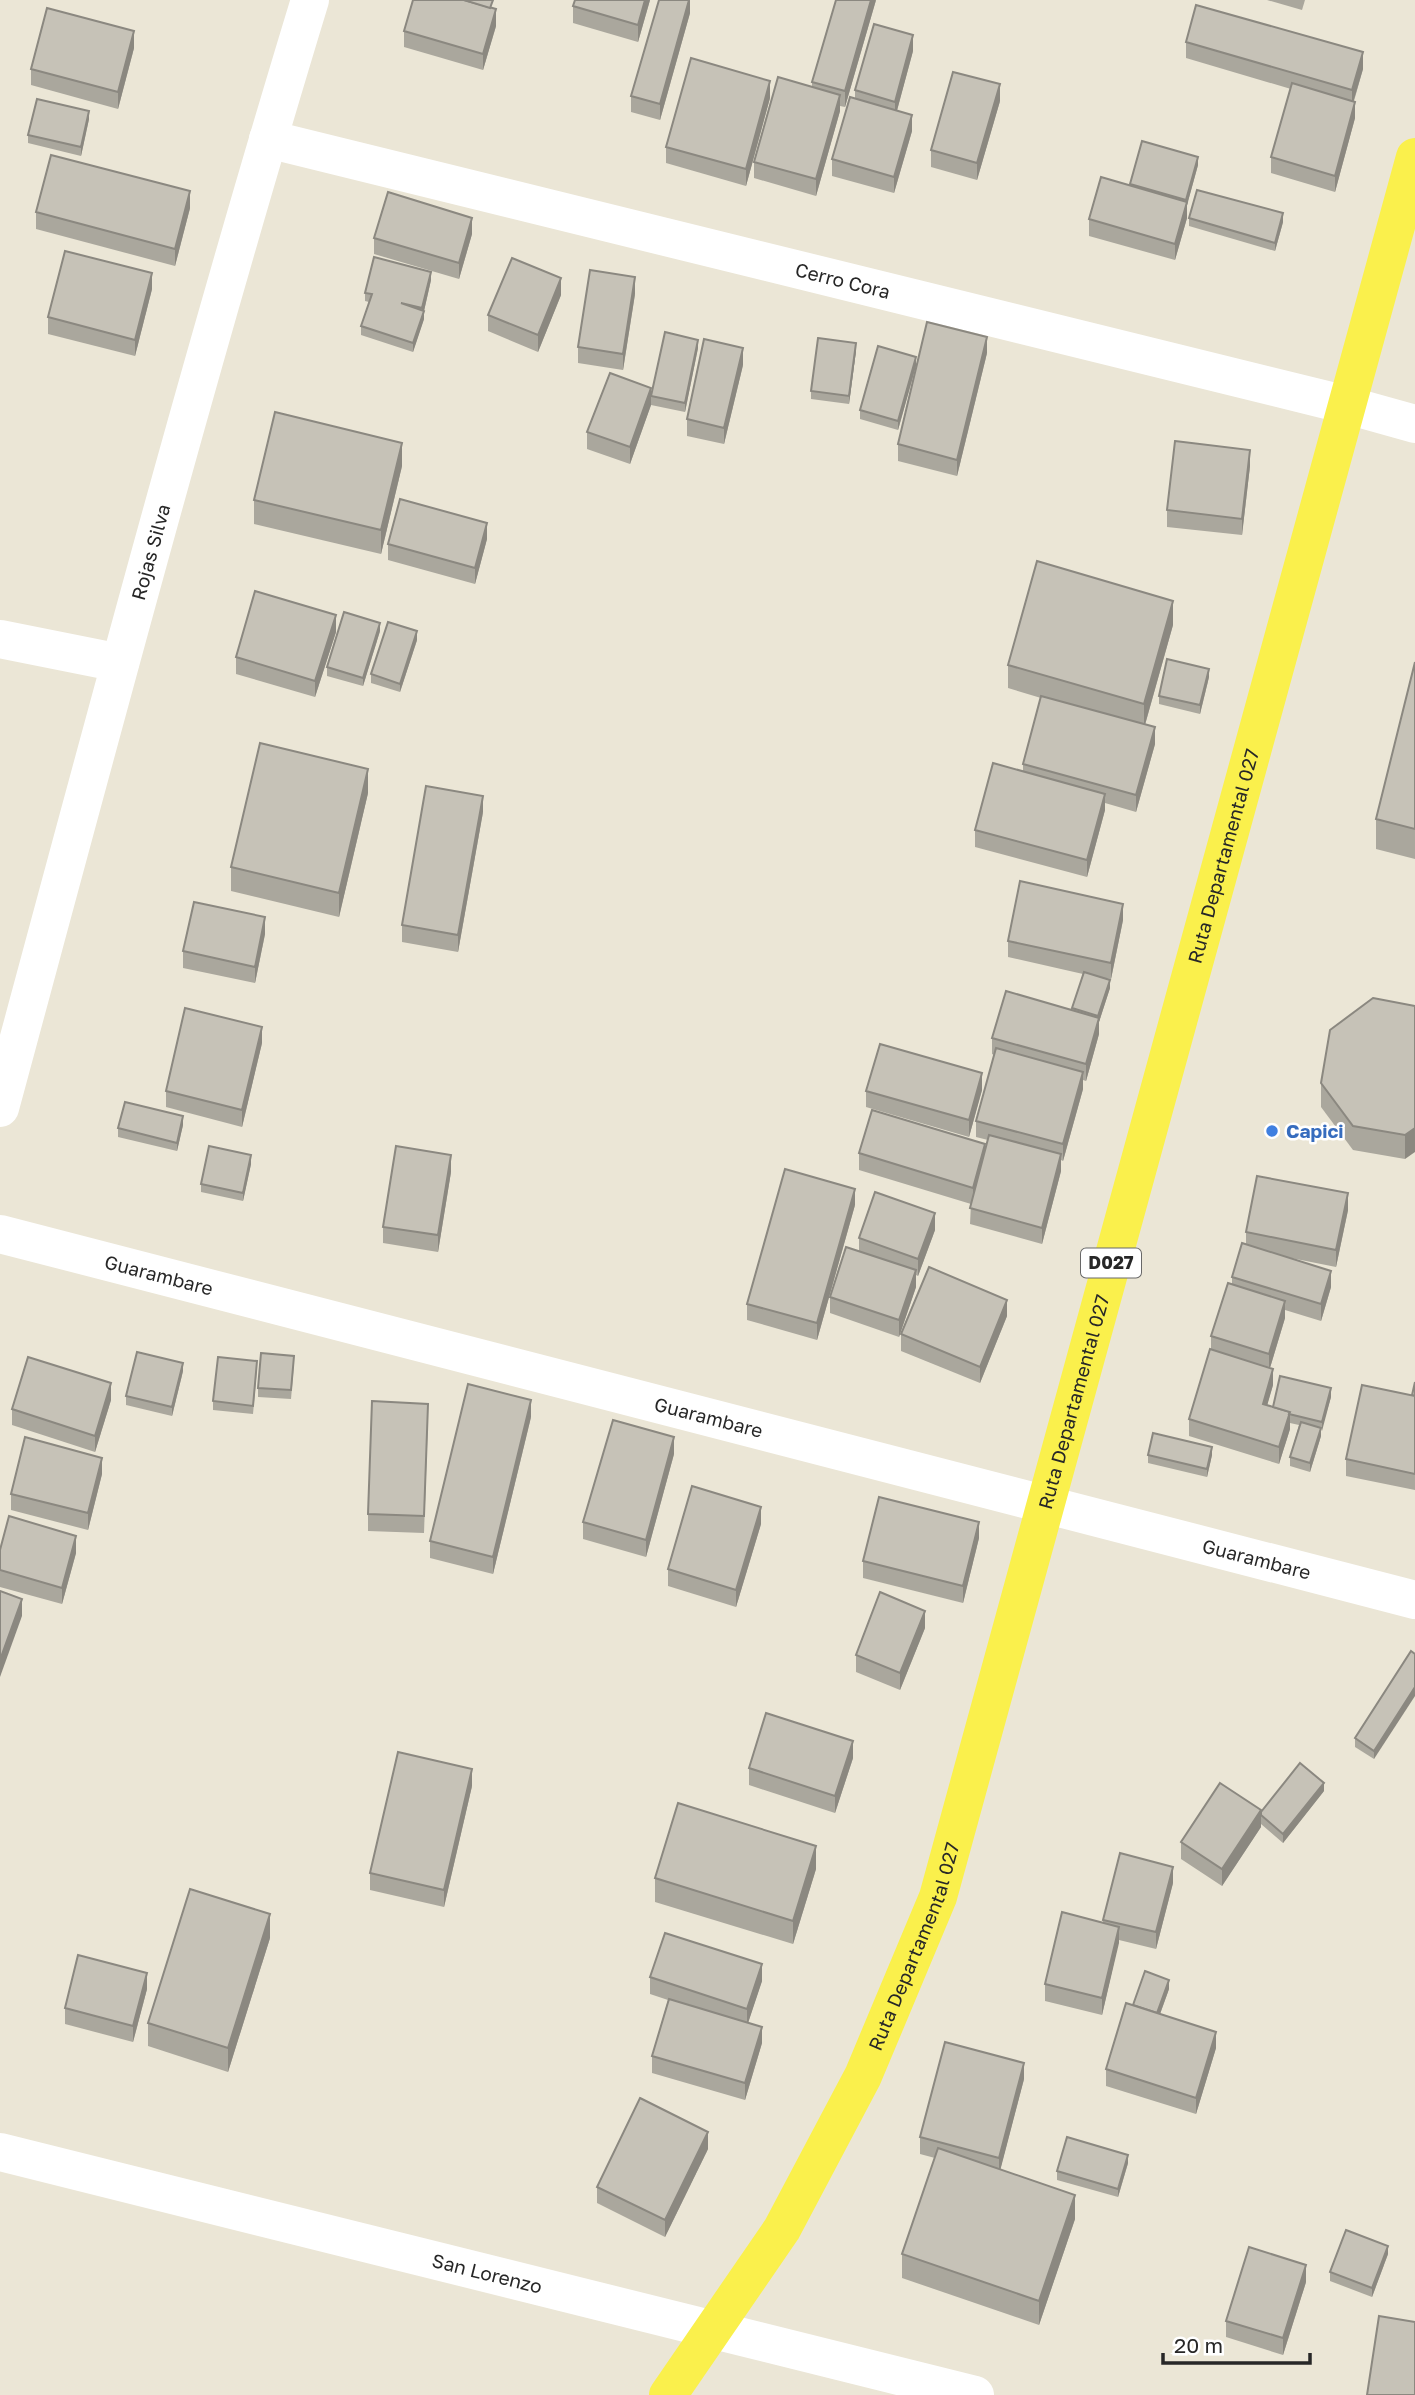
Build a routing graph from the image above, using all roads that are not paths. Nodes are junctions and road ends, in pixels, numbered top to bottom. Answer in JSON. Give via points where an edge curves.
{"nodes":[{"id":1,"x":310,"y":0,"type":"edge"},
{"id":2,"x":268,"y":139,"type":"junction"},
{"id":3,"x":1415,"y":157,"type":"edge"},
{"id":4,"x":1347,"y":405,"type":"junction"},
{"id":5,"x":1415,"y":424,"type":"edge"},
{"id":6,"x":0,"y":639,"type":"edge"},
{"id":7,"x":120,"y":663,"type":"junction"},
{"id":8,"x":0,"y":1108,"type":"edge"},
{"id":9,"x":0,"y":1234,"type":"edge"},
{"id":10,"x":1045,"y":1505,"type":"junction"},
{"id":11,"x":1415,"y":1600,"type":"edge"},
{"id":12,"x":0,"y":2152,"type":"edge"},
{"id":13,"x":714,"y":2330,"type":"junction"},
{"id":14,"x":668,"y":2395,"type":"edge"},
{"id":15,"x":975,"y":2395,"type":"edge"}],
"edges":[{"from":1,"to":2,"type":"street","name":"Rojas Silva"},
{"from":2,"to":4,"type":"street","name":"Cerro Cora"},
{"from":2,"to":7,"type":"street","name":"Rojas Silva"},
{"from":3,"to":4,"type":"main road","name":"Ruta Departamental 027","number":"D027"},
{"from":4,"to":5,"type":"street","name":"Cerro Cora"},
{"from":4,"to":10,"type":"main road","name":"Ruta Departamental 027","number":"D027"},
{"from":6,"to":7,"type":"street"},
{"from":7,"to":8,"type":"street","name":"Rojas Silva"},
{"from":9,"to":10,"type":"street","name":"Guarambare"},
{"from":10,"to":11,"type":"street","name":"Guarambare"},
{"from":10,"to":13,"type":"main road","name":"Ruta Departamental 027","number":"D027","via":[[938,1897],[863,2076],[782,2229]]},
{"from":12,"to":13,"type":"street","name":"San Lorenzo"},
{"from":13,"to":14,"type":"main road","name":"Ruta Departamental 027","number":"D027"},
{"from":13,"to":15,"type":"street","name":"San Lorenzo"}]}
